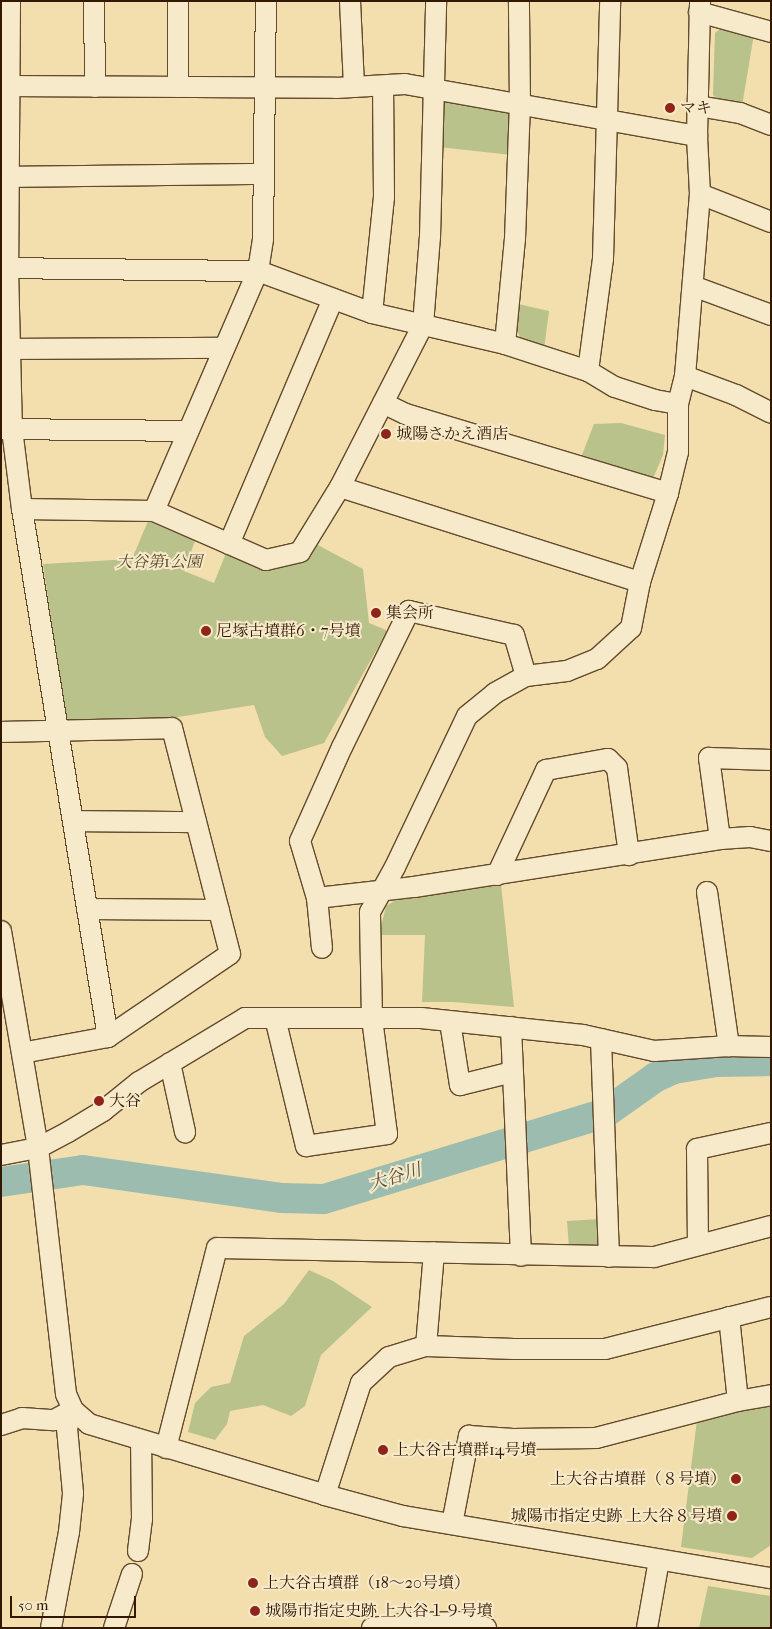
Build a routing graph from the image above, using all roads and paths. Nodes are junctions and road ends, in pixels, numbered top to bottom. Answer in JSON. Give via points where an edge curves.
{"nodes":[{"id":1,"x":10,"y":1,"type":"edge"},
{"id":2,"x":94,"y":1,"type":"edge"},
{"id":3,"x":178,"y":1,"type":"edge"},
{"id":4,"x":266,"y":1,"type":"edge"},
{"id":5,"x":350,"y":1,"type":"edge"},
{"id":6,"x":436,"y":1,"type":"edge"},
{"id":7,"x":519,"y":1,"type":"edge"},
{"id":8,"x":610,"y":1,"type":"edge"},
{"id":9,"x":700,"y":6,"type":"edge"},
{"id":10,"x":771,"y":32,"type":"edge"},
{"id":11,"x":5,"y":86,"type":"edge"},
{"id":12,"x":383,"y":86,"type":"junction"},
{"id":13,"x":95,"y":87,"type":"junction"},
{"id":14,"x":178,"y":87,"type":"junction"},
{"id":15,"x":266,"y":87,"type":"junction"},
{"id":16,"x":354,"y":87,"type":"junction"},
{"id":17,"x":435,"y":90,"type":"junction"},
{"id":18,"x":520,"y":104,"type":"junction"},
{"id":19,"x":698,"y":106,"type":"junction"},
{"id":20,"x":606,"y":120,"type":"junction"},
{"id":21,"x":771,"y":125,"type":"edge"},
{"id":22,"x":697,"y":136,"type":"junction"},
{"id":23,"x":262,"y":174,"type":"junction"},
{"id":24,"x":10,"y":177,"type":"junction"},
{"id":25,"x":700,"y":194,"type":"junction"},
{"id":26,"x":771,"y":222,"type":"edge"},
{"id":27,"x":5,"y":268,"type":"edge"},
{"id":28,"x":258,"y":271,"type":"junction"},
{"id":29,"x":693,"y":286,"type":"junction"},
{"id":30,"x":333,"y":299,"type":"junction"},
{"id":31,"x":372,"y":313,"type":"junction"},
{"id":32,"x":771,"y":315,"type":"edge"},
{"id":33,"x":424,"y":325,"type":"junction"},
{"id":34,"x":505,"y":344,"type":"junction"},
{"id":35,"x":224,"y":348,"type":"junction"},
{"id":36,"x":9,"y":349,"type":"junction"},
{"id":37,"x":588,"y":371,"type":"junction"},
{"id":38,"x":685,"y":376,"type":"junction"},
{"id":39,"x":383,"y":403,"type":"junction"},
{"id":40,"x":678,"y":404,"type":"junction"},
{"id":41,"x":771,"y":413,"type":"edge"},
{"id":42,"x":7,"y":429,"type":"edge"},
{"id":43,"x":188,"y":431,"type":"junction"},
{"id":44,"x":340,"y":487,"type":"junction"},
{"id":45,"x":668,"y":493,"type":"junction"},
{"id":46,"x":22,"y":509,"type":"junction"},
{"id":47,"x":154,"y":511,"type":"junction"},
{"id":48,"x":229,"y":544,"type":"junction"},
{"id":49,"x":640,"y":582,"type":"junction"},
{"id":50,"x":526,"y":676,"type":"junction"},
{"id":51,"x":59,"y":730,"type":"junction"},
{"id":52,"x":1,"y":732,"type":"edge"},
{"id":53,"x":771,"y":760,"type":"edge"},
{"id":54,"x":73,"y":821,"type":"junction"},
{"id":55,"x":196,"y":822,"type":"junction"},
{"id":56,"x":720,"y":839,"type":"junction"},
{"id":57,"x":771,"y":841,"type":"edge"},
{"id":58,"x":629,"y":855,"type":"junction"},
{"id":59,"x":496,"y":875,"type":"junction"},
{"id":60,"x":382,"y":892,"type":"junction"},
{"id":61,"x":707,"y":892,"type":"dead end"},
{"id":62,"x":316,"y":898,"type":"junction"},
{"id":63,"x":88,"y":909,"type":"junction"},
{"id":64,"x":219,"y":910,"type":"junction"},
{"id":65,"x":1,"y":932,"type":"edge"},
{"id":66,"x":322,"y":948,"type":"dead end"},
{"id":67,"x":275,"y":1018,"type":"junction"},
{"id":68,"x":372,"y":1019,"type":"junction"},
{"id":69,"x":450,"y":1022,"type":"junction"},
{"id":70,"x":511,"y":1027,"type":"junction"},
{"id":71,"x":108,"y":1037,"type":"junction"},
{"id":72,"x":602,"y":1039,"type":"junction"},
{"id":73,"x":729,"y":1046,"type":"junction"},
{"id":74,"x":771,"y":1047,"type":"edge"},
{"id":75,"x":22,"y":1053,"type":"junction"},
{"id":76,"x":170,"y":1063,"type":"junction"},
{"id":77,"x":512,"y":1072,"type":"junction"},
{"id":78,"x":186,"y":1132,"type":"dead end"},
{"id":79,"x":771,"y":1133,"type":"edge"},
{"id":80,"x":1,"y":1155,"type":"edge"},
{"id":81,"x":38,"y":1156,"type":"junction"},
{"id":82,"x":771,"y":1226,"type":"edge"},
{"id":83,"x":698,"y":1245,"type":"junction"},
{"id":84,"x":434,"y":1252,"type":"junction"},
{"id":85,"x":521,"y":1256,"type":"junction"},
{"id":86,"x":609,"y":1257,"type":"junction"},
{"id":87,"x":771,"y":1306,"type":"edge"},
{"id":88,"x":729,"y":1317,"type":"junction"},
{"id":89,"x":426,"y":1346,"type":"junction"},
{"id":90,"x":771,"y":1395,"type":"edge"},
{"id":91,"x":738,"y":1401,"type":"junction"},
{"id":92,"x":73,"y":1410,"type":"junction"},
{"id":93,"x":1,"y":1425,"type":"edge"},
{"id":94,"x":141,"y":1441,"type":"junction"},
{"id":95,"x":166,"y":1448,"type":"junction"},
{"id":96,"x":326,"y":1496,"type":"junction"},
{"id":97,"x":452,"y":1524,"type":"junction"},
{"id":98,"x":138,"y":1551,"type":"dead end"},
{"id":99,"x":659,"y":1560,"type":"junction"},
{"id":100,"x":132,"y":1574,"type":"dead end"},
{"id":101,"x":771,"y":1578,"type":"edge"},
{"id":102,"x":51,"y":1628,"type":"edge"},
{"id":103,"x":114,"y":1628,"type":"edge"},
{"id":104,"x":372,"y":1628,"type":"edge"},
{"id":105,"x":486,"y":1628,"type":"edge"},
{"id":106,"x":647,"y":1628,"type":"edge"}],
"edges":[{"from":1,"to":11,"type":"street"},
{"from":2,"to":13,"type":"street"},
{"from":3,"to":14,"type":"street"},
{"from":4,"to":15,"type":"street"},
{"from":5,"to":16,"type":"street"},
{"from":6,"to":17,"type":"street"},
{"from":7,"to":18,"type":"street"},
{"from":8,"to":20,"type":"street"},
{"from":9,"to":10,"type":"street"},
{"from":9,"to":19,"type":"street"},
{"from":11,"to":13,"type":"street"},
{"from":11,"to":24,"type":"street"},
{"from":12,"to":16,"type":"street"},
{"from":12,"to":17,"type":"street","via":[[405,84]]},
{"from":12,"to":31,"type":"street","via":[[384,197]]},
{"from":13,"to":14,"type":"street"},
{"from":14,"to":15,"type":"street"},
{"from":15,"to":16,"type":"street"},
{"from":15,"to":23,"type":"street"},
{"from":17,"to":18,"type":"street"},
{"from":17,"to":33,"type":"street"},
{"from":18,"to":20,"type":"street"},
{"from":18,"to":34,"type":"street","via":[[515,239]]},
{"from":19,"to":21,"type":"street","via":[[740,113]]},
{"from":19,"to":22,"type":"street"},
{"from":20,"to":22,"type":"street"},
{"from":20,"to":37,"type":"street","via":[[603,259]]},
{"from":22,"to":25,"type":"street"},
{"from":23,"to":24,"type":"street"},
{"from":23,"to":28,"type":"street","via":[[262,238]]},
{"from":24,"to":27,"type":"street"},
{"from":25,"to":26,"type":"street"},
{"from":25,"to":29,"type":"street"},
{"from":27,"to":28,"type":"street"},
{"from":27,"to":36,"type":"street"},
{"from":28,"to":30,"type":"street"},
{"from":28,"to":35,"type":"street"},
{"from":29,"to":32,"type":"street"},
{"from":29,"to":38,"type":"street"},
{"from":30,"to":31,"type":"street"},
{"from":30,"to":48,"type":"street"},
{"from":31,"to":33,"type":"street"},
{"from":33,"to":34,"type":"street"},
{"from":33,"to":39,"type":"street"},
{"from":34,"to":37,"type":"street"},
{"from":35,"to":36,"type":"street"},
{"from":35,"to":43,"type":"street"},
{"from":36,"to":42,"type":"street"},
{"from":37,"to":40,"type":"street","via":[[615,387]]},
{"from":38,"to":40,"type":"street"},
{"from":38,"to":41,"type":"street","via":[[736,395]]},
{"from":39,"to":44,"type":"street"},
{"from":39,"to":45,"type":"street","via":[[406,414]]},
{"from":40,"to":45,"type":"street","via":[[678,452]]},
{"from":42,"to":43,"type":"street"},
{"from":42,"to":46,"type":"street"},
{"from":43,"to":47,"type":"street"},
{"from":44,"to":48,"type":"street","via":[[300,552],[266,560]]},
{"from":44,"to":49,"type":"street"},
{"from":45,"to":49,"type":"street"},
{"from":46,"to":47,"type":"street"},
{"from":46,"to":51,"type":"street"},
{"from":47,"to":48,"type":"street"},
{"from":49,"to":50,"type":"street","via":[[631,628],[598,659],[567,671]]},
{"from":50,"to":60,"type":"street","via":[[495,693],[467,716]]},
{"from":50,"to":62,"type":"street","via":[[514,635],[409,610],[300,841]]},
{"from":51,"to":52,"type":"street"},
{"from":51,"to":54,"type":"street"},
{"from":51,"to":55,"type":"street","via":[[172,728]]},
{"from":53,"to":56,"type":"street","via":[[709,758]]},
{"from":54,"to":55,"type":"street"},
{"from":54,"to":63,"type":"street"},
{"from":55,"to":64,"type":"street"},
{"from":56,"to":57,"type":"street","via":[[750,837]]},
{"from":56,"to":58,"type":"street"},
{"from":58,"to":59,"type":"street"},
{"from":58,"to":59,"type":"street","via":[[617,768],[608,759],[546,770]]},
{"from":59,"to":60,"type":"street"},
{"from":60,"to":62,"type":"street"},
{"from":60,"to":68,"type":"street","via":[[370,912]]},
{"from":61,"to":73,"type":"street"},
{"from":62,"to":66,"type":"street"},
{"from":63,"to":64,"type":"street"},
{"from":63,"to":71,"type":"street"},
{"from":64,"to":71,"type":"street","via":[[230,954]]},
{"from":65,"to":75,"type":"street"},
{"from":67,"to":68,"type":"street"},
{"from":67,"to":68,"type":"street","via":[[306,1146],[387,1134]]},
{"from":67,"to":76,"type":"street","via":[[245,1018]]},
{"from":68,"to":69,"type":"street","via":[[421,1018]]},
{"from":69,"to":70,"type":"street"},
{"from":69,"to":77,"type":"street","via":[[460,1085]]},
{"from":70,"to":72,"type":"street"},
{"from":70,"to":77,"type":"street"},
{"from":71,"to":75,"type":"street"},
{"from":72,"to":73,"type":"street","via":[[654,1051]]},
{"from":72,"to":86,"type":"street"},
{"from":73,"to":74,"type":"street"},
{"from":75,"to":81,"type":"street"},
{"from":76,"to":78,"type":"street"},
{"from":76,"to":81,"type":"street"},
{"from":77,"to":85,"type":"street"},
{"from":79,"to":83,"type":"street","via":[[697,1148]]},
{"from":80,"to":81,"type":"street"},
{"from":81,"to":92,"type":"street","via":[[66,1394]]},
{"from":82,"to":83,"type":"street"},
{"from":83,"to":86,"type":"street","via":[[654,1257]]},
{"from":84,"to":85,"type":"street"},
{"from":84,"to":89,"type":"street"},
{"from":84,"to":95,"type":"street","via":[[217,1248]]},
{"from":85,"to":86,"type":"street"},
{"from":87,"to":88,"type":"street"},
{"from":88,"to":89,"type":"street","via":[[605,1349]]},
{"from":88,"to":91,"type":"street"},
{"from":89,"to":96,"type":"street","via":[[389,1357],[361,1383]]},
{"from":90,"to":91,"type":"street"},
{"from":91,"to":97,"type":"street","via":[[596,1438],[469,1436]]},
{"from":92,"to":93,"type":"street","via":[[54,1420],[22,1418]]},
{"from":92,"to":94,"type":"street","via":[[90,1424]]},
{"from":92,"to":102,"type":"street","via":[[67,1428],[73,1493]]},
{"from":94,"to":95,"type":"street"},
{"from":94,"to":98,"type":"street","via":[[142,1519]]},
{"from":95,"to":96,"type":"street"},
{"from":96,"to":97,"type":"street","via":[[404,1516]]},
{"from":97,"to":99,"type":"street"},
{"from":99,"to":101,"type":"street"},
{"from":99,"to":106,"type":"street"},
{"from":100,"to":103,"type":"street"},
{"from":104,"to":105,"type":"street","via":[[468,1622]]}]}
